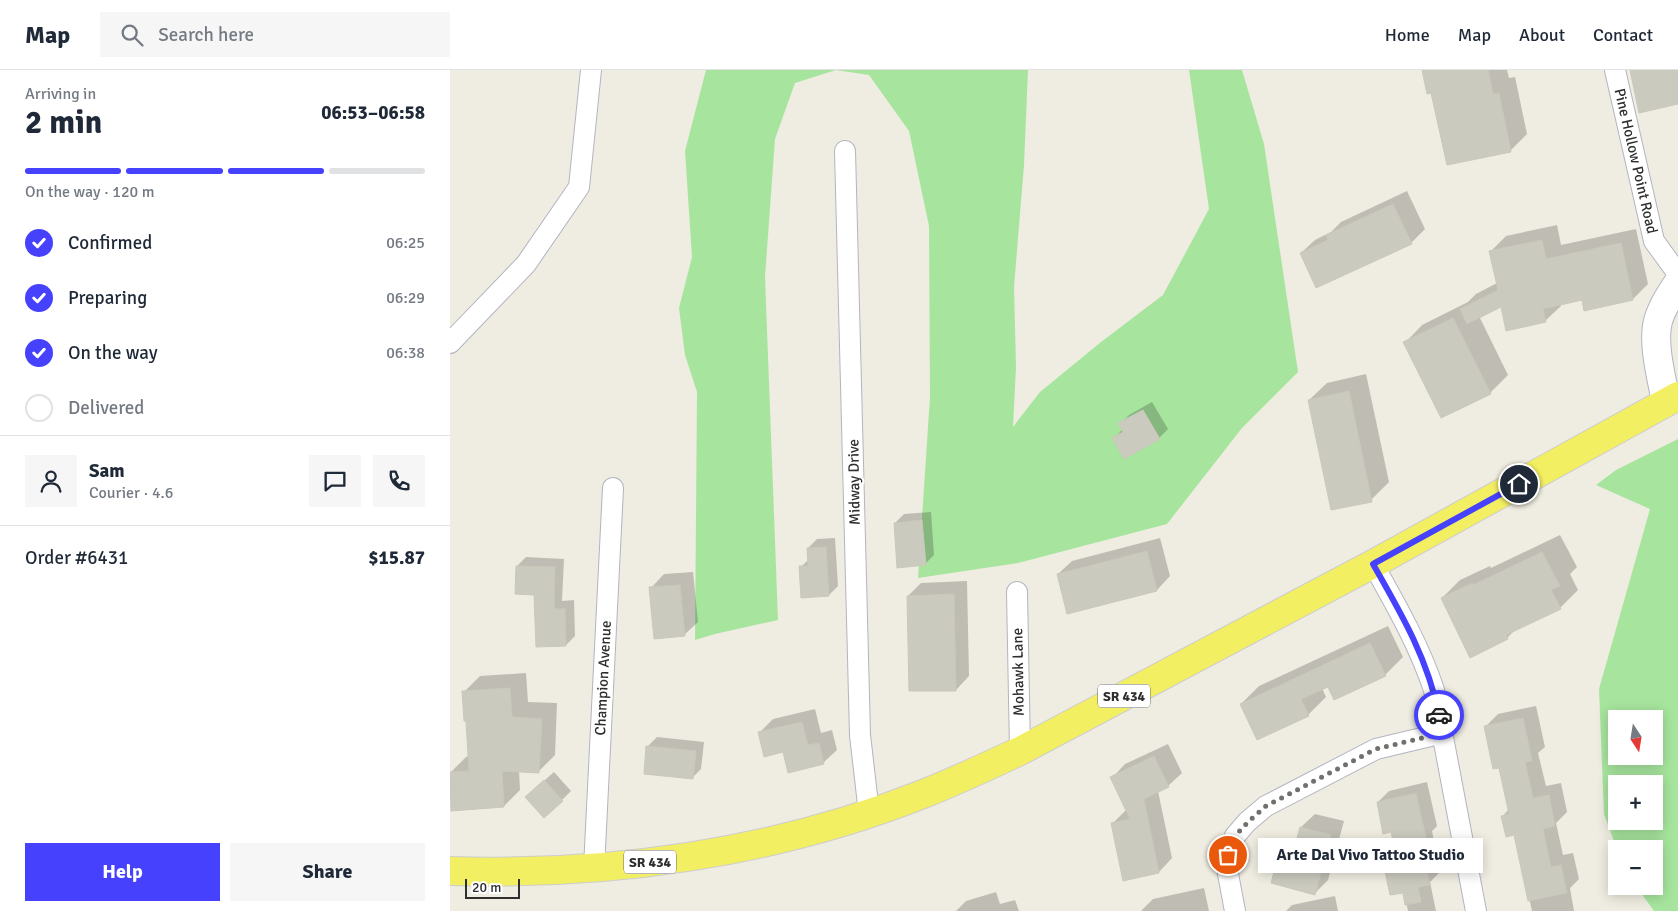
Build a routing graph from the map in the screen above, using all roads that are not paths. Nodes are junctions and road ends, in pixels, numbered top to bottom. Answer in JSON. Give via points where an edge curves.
{"nodes":[{"id":1,"x":591,"y":70,"type":"edge"},
{"id":2,"x":1615,"y":70,"type":"edge"},
{"id":3,"x":845,"y":151,"type":"dead end"},
{"id":4,"x":1678,"y":274,"type":"edge"},
{"id":5,"x":1671,"y":294,"type":"edge"},
{"id":6,"x":1678,"y":330,"type":"edge"},
{"id":7,"x":450,"y":343,"type":"edge"},
{"id":8,"x":1672,"y":399,"type":"edge"},
{"id":9,"x":613,"y":488,"type":"dead end"},
{"id":10,"x":1373,"y":564,"type":"junction"},
{"id":11,"x":1016,"y":592,"type":"dead end"},
{"id":12,"x":1443,"y":733,"type":"junction"},
{"id":13,"x":1020,"y":751,"type":"junction"},
{"id":14,"x":869,"y":813,"type":"junction"},
{"id":15,"x":594,"y":868,"type":"junction"},
{"id":16,"x":450,"y":872,"type":"edge"},
{"id":17,"x":1235,"y":911,"type":"edge"},
{"id":18,"x":1476,"y":911,"type":"edge"}],
"edges":[{"from":1,"to":7,"type":"street","via":[[579,187],[526,264]]},
{"from":2,"to":4,"type":"street","name":"Pine Hollow Point Road","via":[[1654,241]]},
{"from":3,"to":14,"type":"street","name":"Midway Drive","via":[[860,735]]},
{"from":5,"to":6,"type":"street","via":[[1672,324]]},
{"from":5,"to":8,"type":"street","via":[[1658,323],[1656,344]]},
{"from":8,"to":10,"type":"main road","number":"SR 434"},
{"from":9,"to":15,"type":"street","name":"Champion Avenue"},
{"from":10,"to":12,"type":"street","via":[[1426,665]]},
{"from":10,"to":13,"type":"main road","number":"SR 434"},
{"from":11,"to":13,"type":"street","name":"Mohawk Lane"},
{"from":12,"to":17,"type":"street","via":[[1376,749],[1266,806],[1235,836],[1228,855]]},
{"from":12,"to":18,"type":"street"},
{"from":13,"to":14,"type":"main road","number":"SR 434","via":[[948,784]]},
{"from":14,"to":15,"type":"main road","number":"SR 434","via":[[744,846],[635,865]]},
{"from":15,"to":16,"type":"main road","number":"SR 434"}]}
